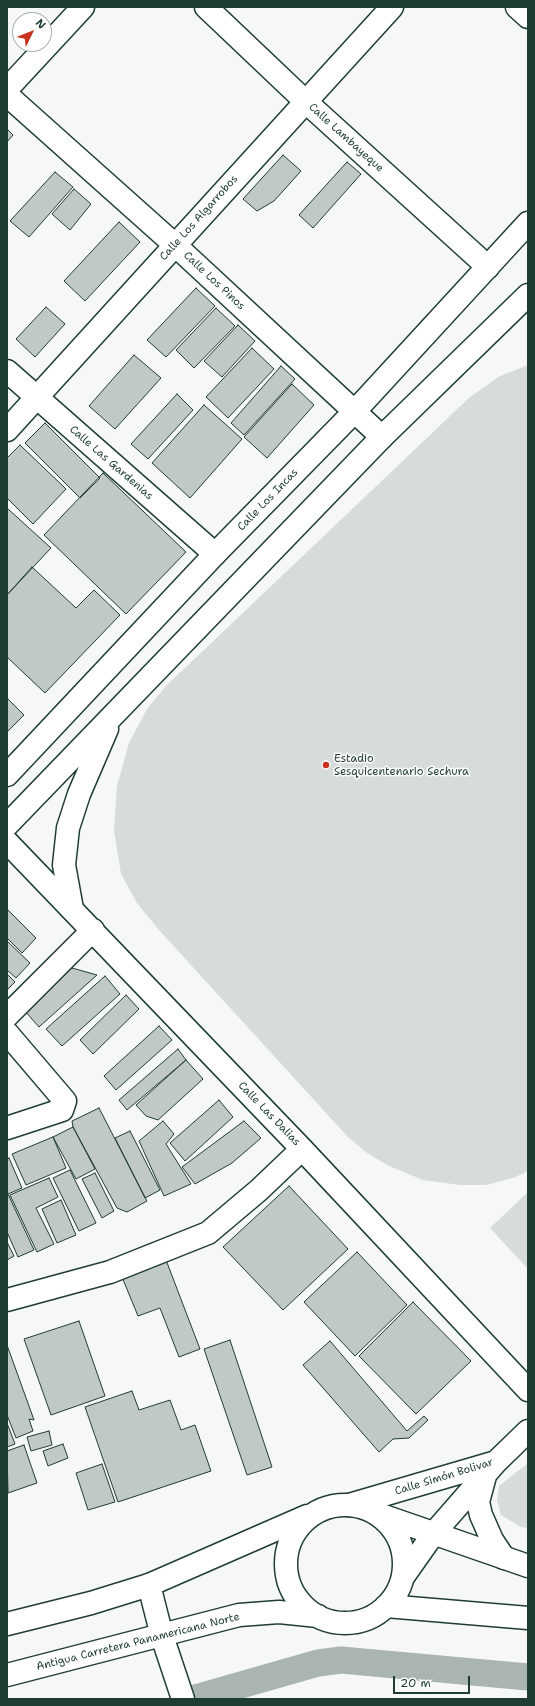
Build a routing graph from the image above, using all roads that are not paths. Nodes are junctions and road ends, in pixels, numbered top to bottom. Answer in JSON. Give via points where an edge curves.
{"nodes":[{"id":1,"x":83,"y":7,"type":"edge"},
{"id":2,"x":206,"y":7,"type":"edge"},
{"id":3,"x":392,"y":7,"type":"edge"},
{"id":4,"x":517,"y":7,"type":"edge"},
{"id":5,"x":528,"y":17,"type":"edge"},
{"id":6,"x":7,"y":89,"type":"edge"},
{"id":7,"x":7,"y":95,"type":"edge"},
{"id":8,"x":305,"y":101,"type":"junction"},
{"id":9,"x":528,"y":223,"type":"edge"},
{"id":10,"x":175,"y":245,"type":"junction"},
{"id":11,"x":488,"y":267,"type":"junction"},
{"id":12,"x":528,"y":295,"type":"edge"},
{"id":13,"x":7,"y":371,"type":"edge"},
{"id":14,"x":37,"y":398,"type":"junction"},
{"id":15,"x":355,"y":411,"type":"junction"},
{"id":16,"x":7,"y":430,"type":"edge"},
{"id":17,"x":382,"y":437,"type":"junction"},
{"id":18,"x":215,"y":554,"type":"junction"},
{"id":19,"x":112,"y":717,"type":"junction"},
{"id":20,"x":7,"y":775,"type":"edge"},
{"id":21,"x":7,"y":825,"type":"edge"},
{"id":22,"x":7,"y":842,"type":"edge"},
{"id":23,"x":72,"y":909,"type":"junction"},
{"id":24,"x":93,"y":930,"type":"junction"},
{"id":25,"x":7,"y":1016,"type":"edge"},
{"id":26,"x":7,"y":1033,"type":"edge"},
{"id":27,"x":7,"y":1128,"type":"edge"},
{"id":28,"x":302,"y":1149,"type":"junction"},
{"id":29,"x":7,"y":1300,"type":"edge"},
{"id":30,"x":528,"y":1390,"type":"edge"},
{"id":31,"x":528,"y":1431,"type":"edge"},
{"id":32,"x":491,"y":1468,"type":"junction"},
{"id":33,"x":349,"y":1505,"type":"junction"},
{"id":34,"x":315,"y":1512,"type":"junction"},
{"id":35,"x":374,"y":1512,"type":"junction"},
{"id":36,"x":434,"y":1533,"type":"junction"},
{"id":37,"x":504,"y":1558,"type":"junction"},
{"id":38,"x":528,"y":1566,"type":"edge"},
{"id":39,"x":403,"y":1577,"type":"junction"},
{"id":40,"x":149,"y":1585,"type":"junction"},
{"id":41,"x":386,"y":1606,"type":"junction"},
{"id":42,"x":318,"y":1616,"type":"junction"},
{"id":43,"x":528,"y":1618,"type":"edge"},
{"id":44,"x":7,"y":1624,"type":"edge"},
{"id":45,"x":162,"y":1636,"type":"junction"},
{"id":46,"x":7,"y":1675,"type":"edge"},
{"id":47,"x":183,"y":1699,"type":"edge"}],
"edges":[{"from":1,"to":6,"type":"street"},
{"from":2,"to":8,"type":"street","name":"Calle Lambayeque"},
{"from":3,"to":8,"type":"street","name":"Calle Los Algarrobos"},
{"from":4,"to":5,"type":"street"},
{"from":7,"to":10,"type":"street","name":"Calle Los Pinos"},
{"from":8,"to":10,"type":"street","name":"Calle Los Algarrobos"},
{"from":8,"to":11,"type":"street","name":"Calle Lambayeque"},
{"from":9,"to":11,"type":"street","name":"Calle Los Incas"},
{"from":10,"to":14,"type":"street","name":"Calle Los Algarrobos"},
{"from":10,"to":15,"type":"street","name":"Calle Los Pinos"},
{"from":11,"to":15,"type":"street","name":"Calle Los Incas"},
{"from":12,"to":17,"type":"street"},
{"from":13,"to":14,"type":"street","name":"Calle Las Gardenias"},
{"from":14,"to":16,"type":"street","name":"Calle Los Algarrobos"},
{"from":14,"to":18,"type":"street","name":"Calle Las Gardenias"},
{"from":15,"to":17,"type":"street","name":"Calle Los Pinos"},
{"from":15,"to":18,"type":"street","name":"Calle Los Incas"},
{"from":17,"to":19,"type":"street"},
{"from":18,"to":20,"type":"street","name":"Calle Los Incas"},
{"from":19,"to":21,"type":"street"},
{"from":19,"to":23,"type":"street","via":[[79,794],[68,828],[64,865]]},
{"from":22,"to":23,"type":"street","name":"Calle Las Dalias"},
{"from":23,"to":24,"type":"street","name":"Calle Las Dalias"},
{"from":24,"to":25,"type":"street"},
{"from":24,"to":28,"type":"street","name":"Calle Las Dalias"},
{"from":26,"to":27,"type":"street","via":[[65,1100],[62,1110]]},
{"from":28,"to":29,"type":"street","via":[[260,1190],[208,1233],[110,1272]]},
{"from":28,"to":30,"type":"street","name":"Calle Las Dalias"},
{"from":31,"to":32,"type":"street","name":"Calle Simón Bolivar"},
{"from":32,"to":33,"type":"street","name":"Calle Simón Bolivar"},
{"from":32,"to":36,"type":"street"},
{"from":32,"to":37,"type":"street","via":[[478,1502],[492,1540]]},
{"from":33,"to":34,"type":"street","via":[[332,1506]]},
{"from":33,"to":35,"type":"street"},
{"from":34,"to":40,"type":"street"},
{"from":34,"to":42,"type":"street","via":[[296,1531],[289,1543],[286,1556],[287,1574],[293,1591],[303,1606]]},
{"from":35,"to":36,"type":"street"},
{"from":35,"to":39,"type":"street","via":[[389,1524],[399,1540],[404,1558]]},
{"from":36,"to":37,"type":"street"},
{"from":36,"to":39,"type":"street"},
{"from":37,"to":38,"type":"street"},
{"from":39,"to":41,"type":"street","via":[[397,1593]]},
{"from":40,"to":44,"type":"street"},
{"from":40,"to":45,"type":"street"},
{"from":41,"to":42,"type":"street","via":[[372,1617],[354,1622],[336,1622]]},
{"from":41,"to":43,"type":"street"},
{"from":42,"to":45,"type":"street","name":"Antigua Carretera Panamericana Norte","via":[[280,1612],[239,1615]]},
{"from":45,"to":46,"type":"street","name":"Antigua Carretera Panamericana Norte"},
{"from":45,"to":47,"type":"street"}]}
